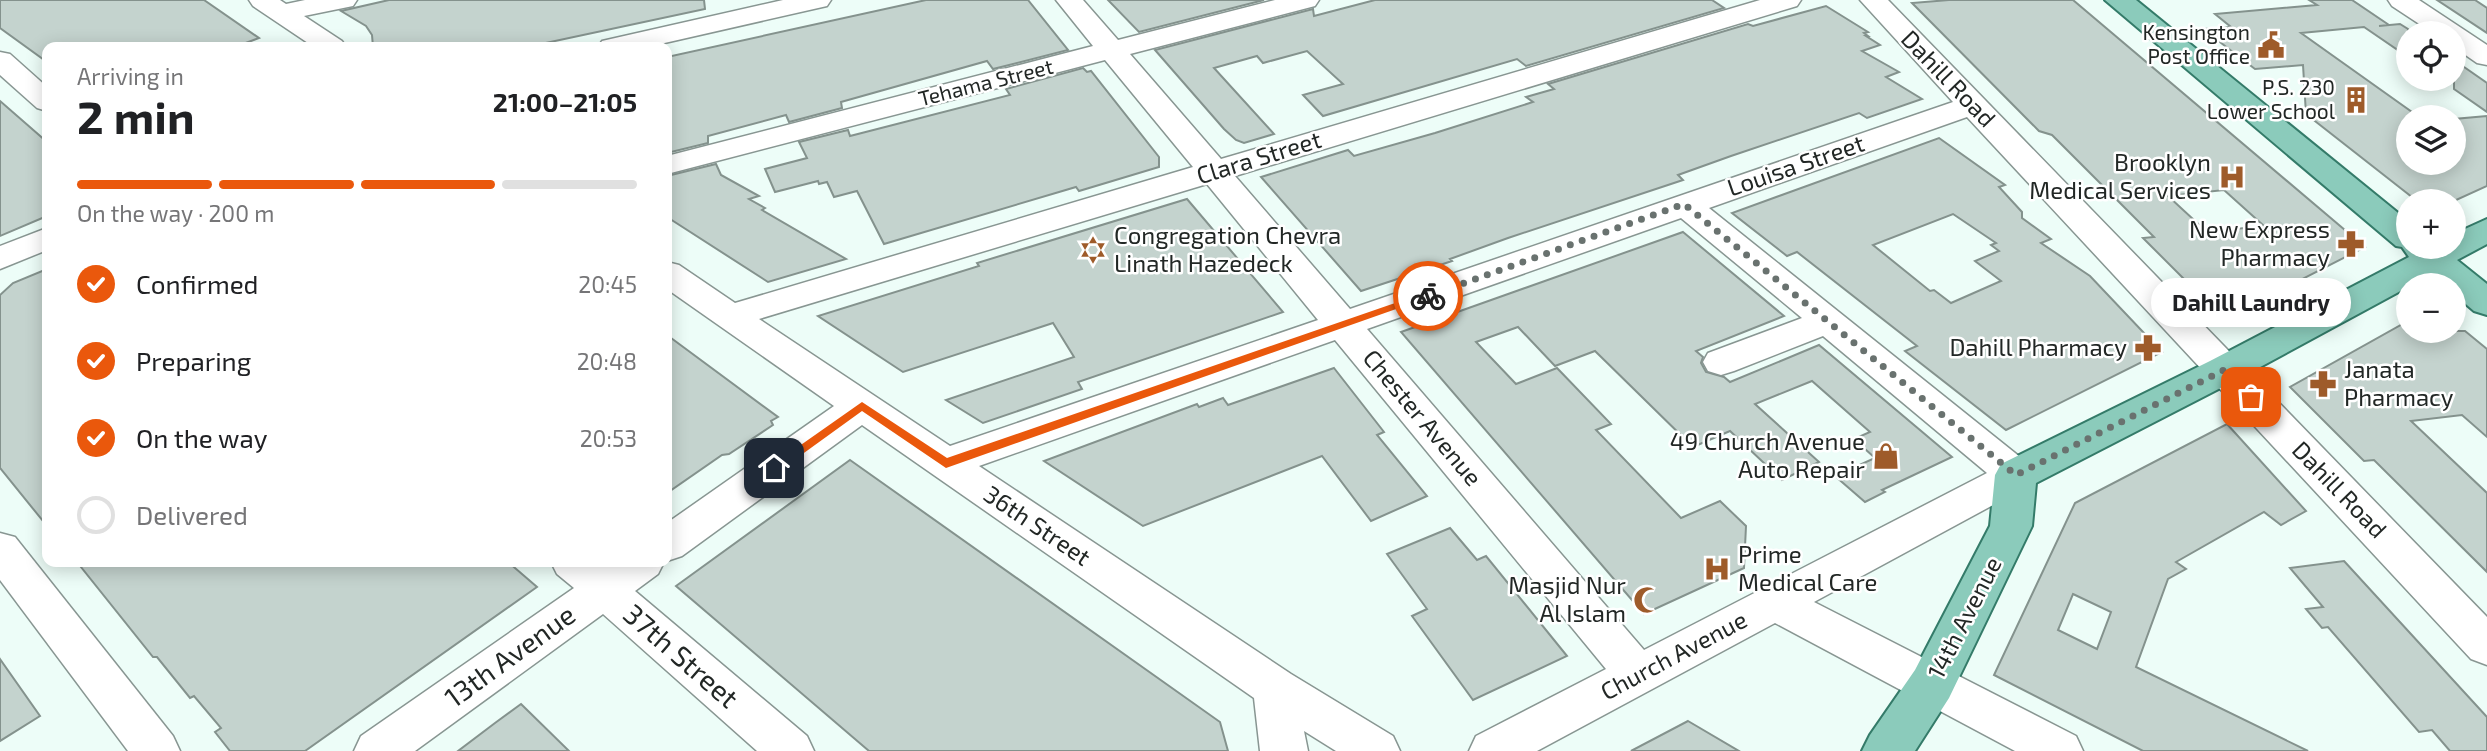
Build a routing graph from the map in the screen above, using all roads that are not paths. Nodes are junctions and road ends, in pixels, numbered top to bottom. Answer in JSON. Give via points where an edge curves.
{"nodes":[{"id":1,"x":344,"y":0,"type":"edge"},
{"id":2,"x":818,"y":0,"type":"edge"},
{"id":3,"x":1069,"y":0,"type":"edge"},
{"id":4,"x":1306,"y":0,"type":"edge"},
{"id":5,"x":1788,"y":0,"type":"edge"},
{"id":6,"x":1873,"y":0,"type":"edge"},
{"id":7,"x":2119,"y":0,"type":"edge"},
{"id":8,"x":2401,"y":0,"type":"edge"},
{"id":9,"x":271,"y":7,"type":"edge"},
{"id":10,"x":2432,"y":21,"type":"edge"},
{"id":11,"x":324,"y":42,"type":"edge"},
{"id":12,"x":634,"y":42,"type":"edge"},
{"id":13,"x":2466,"y":43,"type":"edge"},
{"id":14,"x":1111,"y":50,"type":"junction"},
{"id":15,"x":2487,"y":57,"type":"edge"},
{"id":16,"x":0,"y":60,"type":"edge"},
{"id":17,"x":42,"y":98,"type":"edge"},
{"id":18,"x":1973,"y":105,"type":"junction"},
{"id":19,"x":672,"y":164,"type":"edge"},
{"id":20,"x":1213,"y":171,"type":"junction"},
{"id":21,"x":1684,"y":204,"type":"junction"},
{"id":22,"x":2396,"y":228,"type":"edge"},
{"id":23,"x":2487,"y":230,"type":"edge"},
{"id":24,"x":2466,"y":236,"type":"edge"},
{"id":25,"x":42,"y":240,"type":"edge"},
{"id":26,"x":0,"y":258,"type":"edge"},
{"id":27,"x":2402,"y":259,"type":"edge"},
{"id":28,"x":2433,"y":259,"type":"edge"},
{"id":29,"x":672,"y":276,"type":"edge"},
{"id":30,"x":2487,"y":303,"type":"edge"},
{"id":31,"x":730,"y":316,"type":"junction"},
{"id":32,"x":1829,"y":321,"type":"junction"},
{"id":33,"x":1344,"y":325,"type":"junction"},
{"id":34,"x":1721,"y":362,"type":"dead end"},
{"id":35,"x":2224,"y":370,"type":"junction"},
{"id":36,"x":862,"y":406,"type":"junction"},
{"id":37,"x":946,"y":463,"type":"junction"},
{"id":38,"x":2016,"y":475,"type":"junction"},
{"id":39,"x":672,"y":541,"type":"edge"},
{"id":40,"x":0,"y":549,"type":"edge"},
{"id":41,"x":623,"y":567,"type":"edge"},
{"id":42,"x":588,"y":576,"type":"edge"},
{"id":43,"x":1775,"y":602,"type":"junction"},
{"id":44,"x":2487,"y":646,"type":"edge"},
{"id":45,"x":1639,"y":675,"type":"junction"},
{"id":46,"x":1932,"y":684,"type":"junction"},
{"id":47,"x":1275,"y":688,"type":"junction"},
{"id":48,"x":156,"y":751,"type":"edge"},
{"id":49,"x":378,"y":751,"type":"edge"},
{"id":50,"x":790,"y":751,"type":"edge"},
{"id":51,"x":1284,"y":751,"type":"edge"},
{"id":52,"x":1376,"y":751,"type":"edge"},
{"id":53,"x":1493,"y":751,"type":"edge"},
{"id":54,"x":1887,"y":751,"type":"edge"},
{"id":55,"x":2059,"y":751,"type":"edge"}],
"edges":[{"from":1,"to":9,"type":"street"},
{"from":2,"to":12,"type":"street"},
{"from":3,"to":14,"type":"street","name":"Chester Avenue"},
{"from":4,"to":14,"type":"street","name":"Tehama Street"},
{"from":5,"to":20,"type":"street","name":"Clara Street"},
{"from":6,"to":18,"type":"street","name":"Dahill Road"},
{"from":7,"to":22,"type":"main road"},
{"from":8,"to":10,"type":"street"},
{"from":9,"to":11,"type":"street"},
{"from":13,"to":15,"type":"street"},
{"from":14,"to":19,"type":"street","name":"Tehama Street"},
{"from":14,"to":20,"type":"street","name":"Chester Avenue"},
{"from":16,"to":17,"type":"street"},
{"from":18,"to":21,"type":"street","name":"Louisa Street"},
{"from":18,"to":35,"type":"street","name":"Dahill Road"},
{"from":20,"to":31,"type":"street","name":"Clara Street"},
{"from":20,"to":33,"type":"street","name":"Chester Avenue"},
{"from":21,"to":32,"type":"street"},
{"from":21,"to":33,"type":"street","name":"Louisa Street"},
{"from":23,"to":24,"type":"main road","name":"Church Avenue"},
{"from":25,"to":26,"type":"street"},
{"from":27,"to":35,"type":"main road","name":"Church Avenue"},
{"from":28,"to":30,"type":"main road"},
{"from":29,"to":31,"type":"street","name":"36th Street"},
{"from":31,"to":36,"type":"street","name":"36th Street"},
{"from":32,"to":34,"type":"street"},
{"from":32,"to":38,"type":"street"},
{"from":33,"to":37,"type":"street","name":"Louisa Street"},
{"from":33,"to":45,"type":"street","name":"Chester Avenue"},
{"from":35,"to":38,"type":"main road","name":"Church Avenue"},
{"from":35,"to":44,"type":"street","name":"Dahill Road"},
{"from":36,"to":37,"type":"street","name":"36th Street"},
{"from":36,"to":39,"type":"street"},
{"from":37,"to":47,"type":"street","name":"36th Street"},
{"from":38,"to":43,"type":"street","name":"Church Avenue"},
{"from":38,"to":46,"type":"main road","name":"14th Avenue","via":[[2011,526]]},
{"from":40,"to":48,"type":"street"},
{"from":41,"to":42,"type":"street","name":"13th Avenue"},
{"from":42,"to":49,"type":"street","name":"13th Avenue"},
{"from":42,"to":50,"type":"street","name":"37th Street"},
{"from":43,"to":45,"type":"street","name":"Church Avenue"},
{"from":43,"to":46,"type":"street"},
{"from":45,"to":53,"type":"street","name":"Church Avenue"},
{"from":46,"to":54,"type":"main road","name":"14th Avenue"},
{"from":46,"to":55,"type":"street"},
{"from":47,"to":51,"type":"street"},
{"from":47,"to":52,"type":"street","name":"36th Street"}]}
